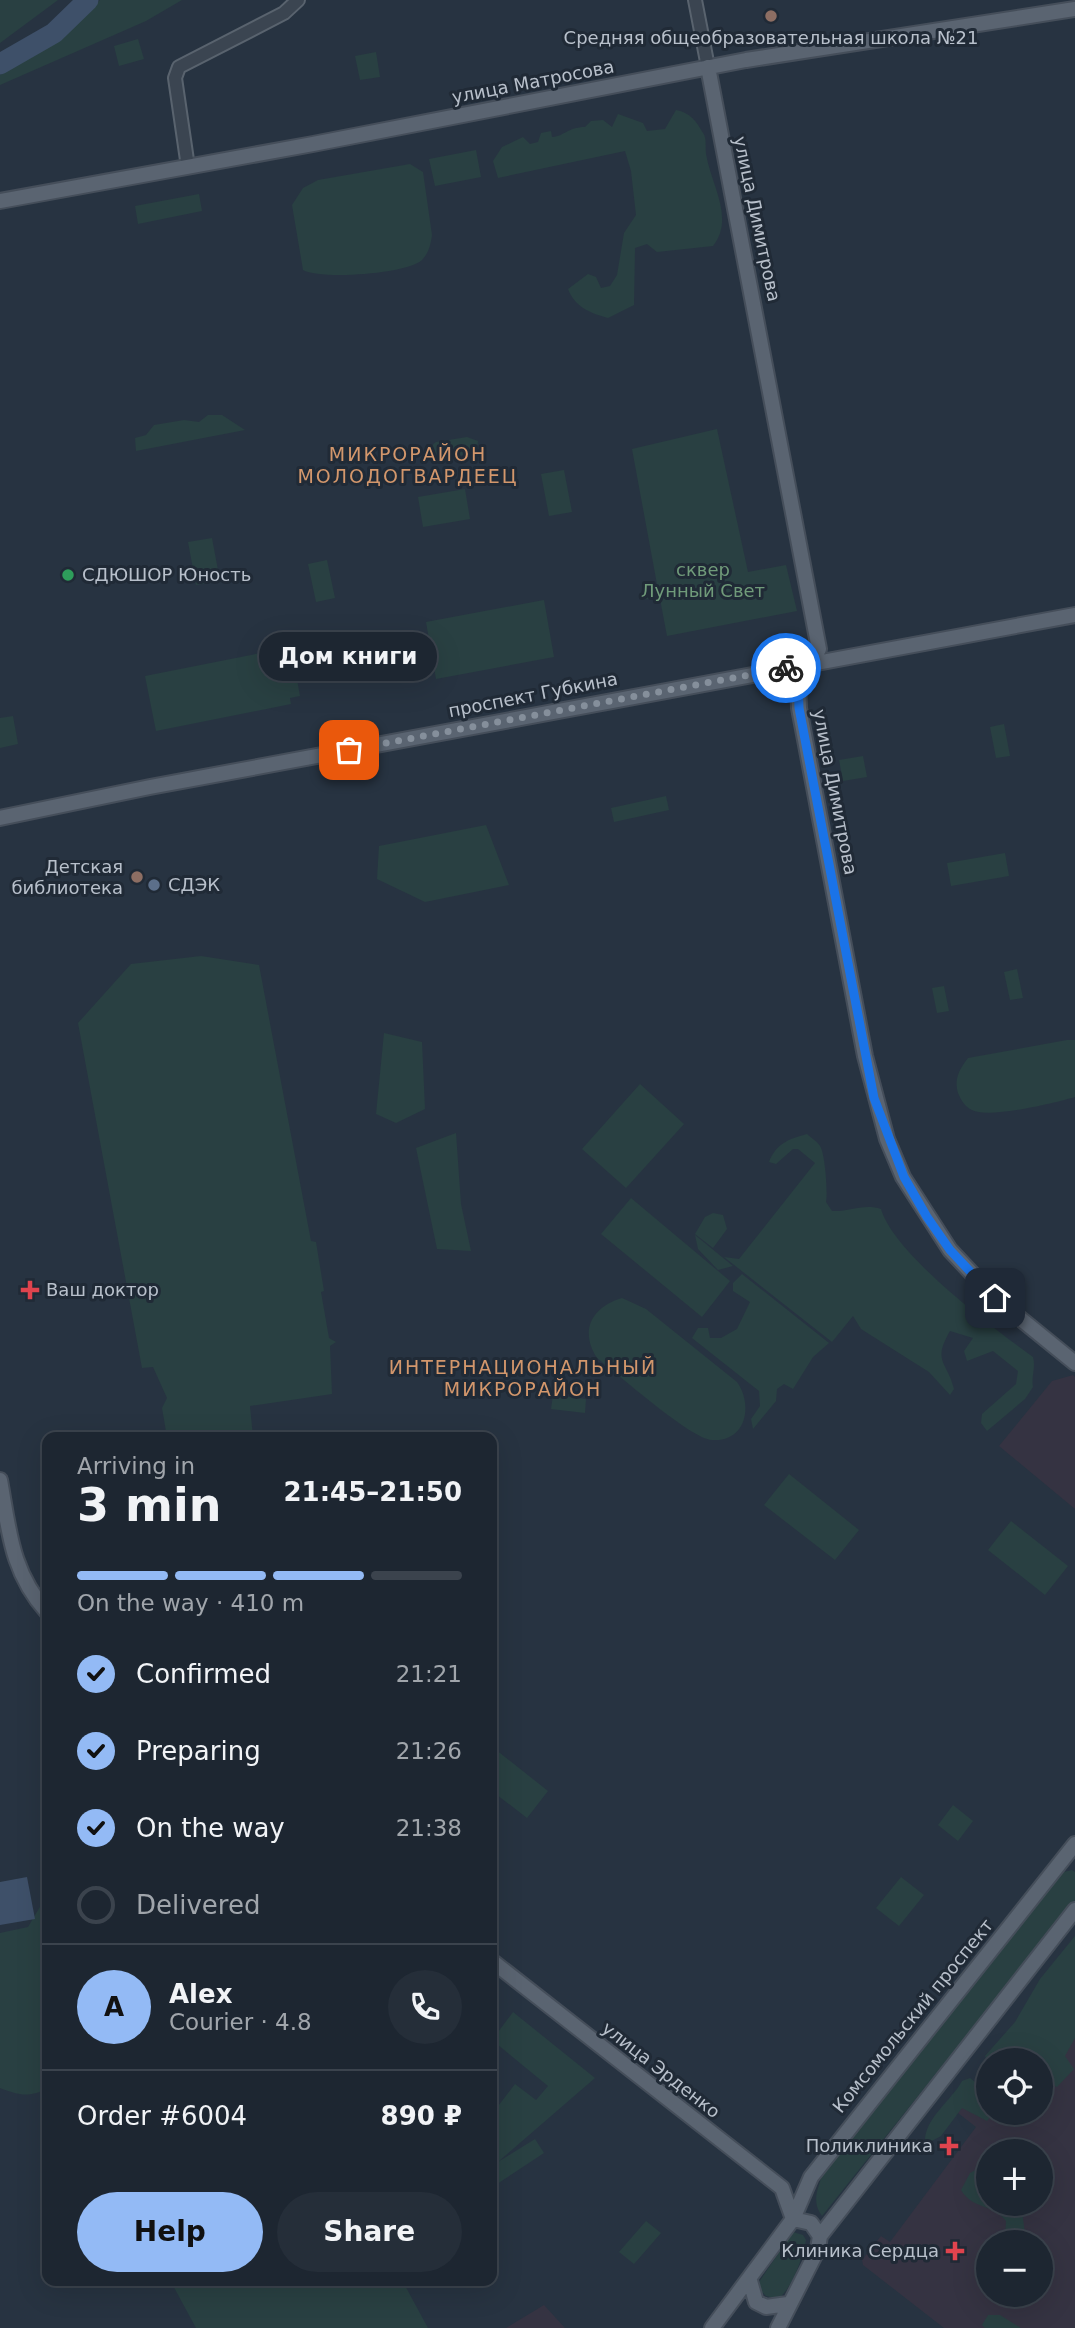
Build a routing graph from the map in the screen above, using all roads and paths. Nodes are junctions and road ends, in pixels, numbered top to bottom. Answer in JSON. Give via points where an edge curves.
{"nodes":[{"id":1,"x":298,"y":0,"type":"edge"},
{"id":2,"x":695,"y":0,"type":"edge"},
{"id":3,"x":1075,"y":9,"type":"edge"},
{"id":4,"x":708,"y":67,"type":"junction"},
{"id":5,"x":188,"y":167,"type":"junction"},
{"id":6,"x":0,"y":201,"type":"edge"},
{"id":7,"x":1075,"y":615,"type":"edge"},
{"id":8,"x":808,"y":665,"type":"junction"},
{"id":9,"x":0,"y":818,"type":"edge"},
{"id":10,"x":1075,"y":1363,"type":"edge"},
{"id":11,"x":0,"y":1479,"type":"edge"},
{"id":12,"x":42,"y":1606,"type":"edge"},
{"id":13,"x":1072,"y":1854,"type":"edge"},
{"id":14,"x":1075,"y":1910,"type":"edge"},
{"id":15,"x":497,"y":1965,"type":"edge"},
{"id":16,"x":793,"y":2219,"type":"junction"},
{"id":17,"x":820,"y":2236,"type":"junction"},
{"id":18,"x":750,"y":2281,"type":"junction"},
{"id":19,"x":788,"y":2304,"type":"junction"},
{"id":20,"x":761,"y":2305,"type":"junction"},
{"id":21,"x":724,"y":2312,"type":"junction"},
{"id":22,"x":712,"y":2328,"type":"edge"},
{"id":23,"x":772,"y":2328,"type":"edge"},
{"id":24,"x":778,"y":2328,"type":"edge"}],
"edges":[{"from":1,"to":5,"type":"street","via":[[284,13],[179,67],[175,78],[179,123]]},
{"from":2,"to":4,"type":"street","name":"улица Димитрова"},
{"from":3,"to":4,"type":"main road","name":"улица Матросова"},
{"from":4,"to":5,"type":"main road","name":"улица Матросова"},
{"from":4,"to":8,"type":"main road","name":"улица Димитрова","via":[[819,649]]},
{"from":5,"to":6,"type":"main road","name":"улица Матросова"},
{"from":7,"to":8,"type":"main road","name":"проспект Губкина"},
{"from":8,"to":9,"type":"main road","name":"проспект Губкина"},
{"from":8,"to":10,"type":"main road","name":"улица Димитрова","via":[[798,683],[801,721],[867,1066],[887,1139],[904,1177],[950,1250],[995,1298]]},
{"from":11,"to":12,"type":"main road","via":[[14,1557]]},
{"from":13,"to":16,"type":"main road","name":"Комсомольский проспект","via":[[811,2177]]},
{"from":14,"to":17,"type":"main road"},
{"from":15,"to":16,"type":"main road","name":"улица Эрденко","via":[[782,2188]]},
{"from":16,"to":17,"type":"main road","via":[[811,2223]]},
{"from":16,"to":18,"type":"main road","name":"Комсомольский проспект"},
{"from":17,"to":19,"type":"main road"},
{"from":18,"to":20,"type":"main road"},
{"from":18,"to":21,"type":"main road","name":"Комсомольский проспект"},
{"from":19,"to":20,"type":"main road"},
{"from":19,"to":24,"type":"main road"},
{"from":20,"to":21,"type":"main road"},
{"from":20,"to":23,"type":"main road"},
{"from":21,"to":22,"type":"main road","name":"Комсомольский проспект"}]}
